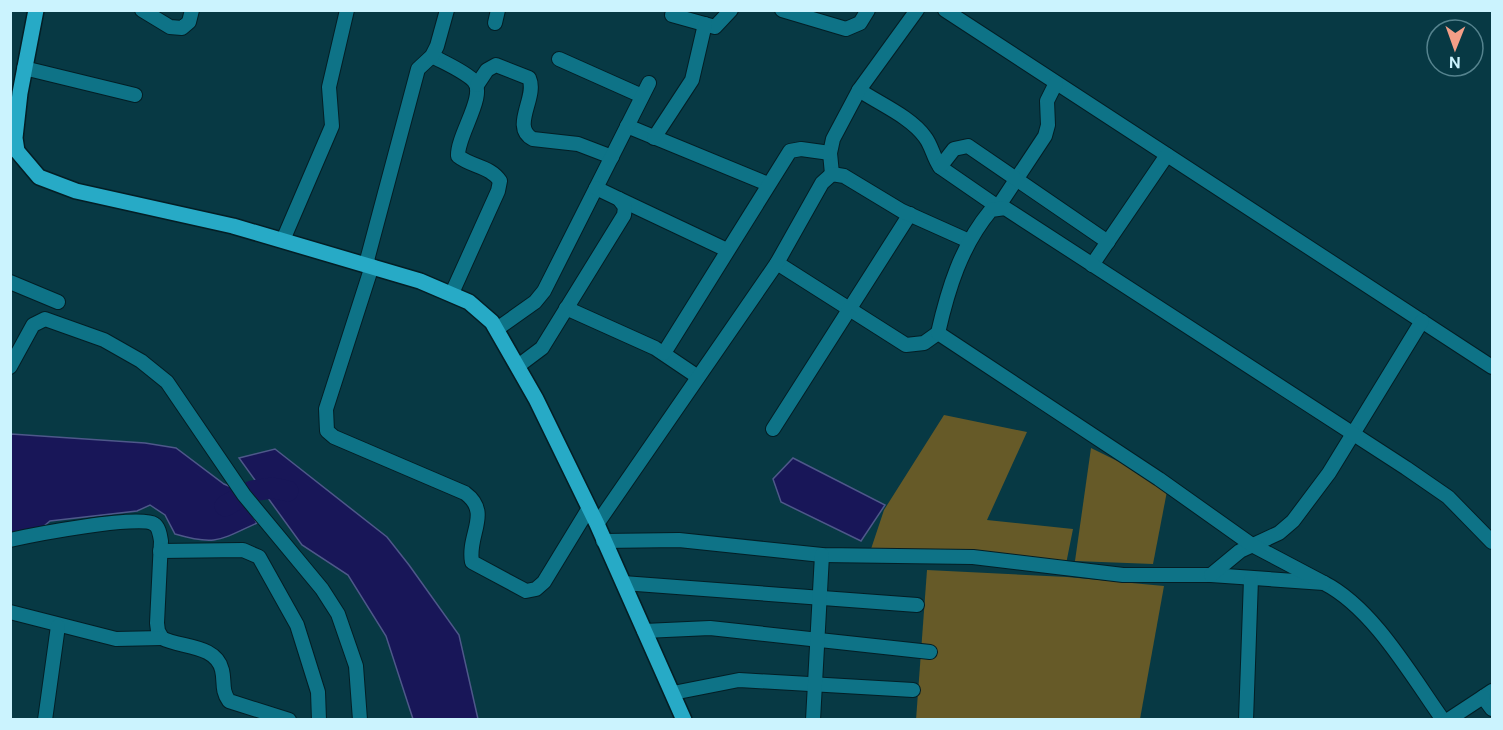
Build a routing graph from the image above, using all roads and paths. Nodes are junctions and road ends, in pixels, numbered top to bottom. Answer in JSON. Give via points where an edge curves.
{"nodes":[{"id":1,"x":36,"y":10,"type":"edge"},
{"id":2,"x":192,"y":10,"type":"edge"},
{"id":3,"x":347,"y":10,"type":"edge"},
{"id":4,"x":447,"y":10,"type":"edge"},
{"id":5,"x":731,"y":10,"type":"edge"},
{"id":6,"x":782,"y":10,"type":"edge"},
{"id":7,"x":868,"y":10,"type":"edge"},
{"id":8,"x":917,"y":10,"type":"edge"},
{"id":9,"x":945,"y":10,"type":"edge"},
{"id":10,"x":144,"y":11,"type":"edge"},
{"id":11,"x":672,"y":15,"type":"dead end"},
{"id":12,"x":705,"y":24,"type":"junction"},
{"id":13,"x":432,"y":56,"type":"junction"},
{"id":14,"x":559,"y":58,"type":"dead end"},
{"id":15,"x":24,"y":68,"type":"junction"},
{"id":16,"x":649,"y":83,"type":"dead end"},
{"id":17,"x":1056,"y":83,"type":"junction"},
{"id":18,"x":477,"y":85,"type":"junction"},
{"id":19,"x":859,"y":90,"type":"junction"},
{"id":20,"x":135,"y":95,"type":"dead end"},
{"id":21,"x":642,"y":96,"type":"junction"},
{"id":22,"x":627,"y":126,"type":"junction"},
{"id":23,"x":654,"y":138,"type":"junction"},
{"id":24,"x":14,"y":151,"type":"edge"},
{"id":25,"x":830,"y":153,"type":"junction"},
{"id":26,"x":1167,"y":155,"type":"junction"},
{"id":27,"x":612,"y":157,"type":"junction"},
{"id":28,"x":940,"y":167,"type":"junction"},
{"id":29,"x":832,"y":174,"type":"junction"},
{"id":30,"x":1018,"y":178,"type":"junction"},
{"id":31,"x":768,"y":184,"type":"junction"},
{"id":32,"x":596,"y":188,"type":"junction"},
{"id":33,"x":619,"y":199,"type":"junction"},
{"id":34,"x":998,"y":207,"type":"junction"},
{"id":35,"x":910,"y":214,"type":"junction"},
{"id":36,"x":283,"y":240,"type":"junction"},
{"id":37,"x":969,"y":241,"type":"junction"},
{"id":38,"x":1108,"y":242,"type":"junction"},
{"id":39,"x":727,"y":250,"type":"junction"},
{"id":40,"x":777,"y":263,"type":"junction"},
{"id":41,"x":369,"y":265,"type":"junction"},
{"id":42,"x":1092,"y":265,"type":"junction"},
{"id":43,"x":10,"y":282,"type":"edge"},
{"id":44,"x":452,"y":293,"type":"junction"},
{"id":45,"x":58,"y":302,"type":"dead end"},
{"id":46,"x":566,"y":308,"type":"junction"},
{"id":47,"x":847,"y":309,"type":"junction"},
{"id":48,"x":1422,"y":321,"type":"junction"},
{"id":49,"x":497,"y":329,"type":"junction"},
{"id":50,"x":938,"y":333,"type":"junction"},
{"id":51,"x":664,"y":353,"type":"junction"},
{"id":52,"x":518,"y":366,"type":"junction"},
{"id":53,"x":10,"y":367,"type":"edge"},
{"id":54,"x":1492,"y":367,"type":"edge"},
{"id":55,"x":698,"y":377,"type":"junction"},
{"id":56,"x":772,"y":429,"type":"dead end"},
{"id":57,"x":1352,"y":433,"type":"junction"},
{"id":58,"x":589,"y":508,"type":"junction"},
{"id":59,"x":597,"y":524,"type":"junction"},
{"id":60,"x":10,"y":540,"type":"edge"},
{"id":61,"x":603,"y":541,"type":"junction"},
{"id":62,"x":1492,"y":542,"type":"edge"},
{"id":63,"x":1252,"y":545,"type":"junction"},
{"id":64,"x":160,"y":552,"type":"junction"},
{"id":65,"x":822,"y":555,"type":"junction"},
{"id":66,"x":1211,"y":575,"type":"junction"},
{"id":67,"x":1251,"y":579,"type":"junction"},
{"id":68,"x":623,"y":583,"type":"junction"},
{"id":69,"x":1324,"y":583,"type":"junction"},
{"id":70,"x":820,"y":596,"type":"junction"},
{"id":71,"x":917,"y":605,"type":"dead end"},
{"id":72,"x":10,"y":612,"type":"edge"},
{"id":73,"x":58,"y":626,"type":"junction"},
{"id":74,"x":644,"y":631,"type":"junction"},
{"id":75,"x":162,"y":638,"type":"junction"},
{"id":76,"x":818,"y":639,"type":"junction"},
{"id":77,"x":930,"y":652,"type":"dead end"},
{"id":78,"x":815,"y":685,"type":"junction"},
{"id":79,"x":913,"y":690,"type":"dead end"},
{"id":80,"x":673,"y":693,"type":"junction"},
{"id":81,"x":1488,"y":694,"type":"edge"},
{"id":82,"x":1492,"y":709,"type":"edge"},
{"id":83,"x":45,"y":720,"type":"edge"},
{"id":84,"x":289,"y":720,"type":"edge"},
{"id":85,"x":319,"y":720,"type":"edge"},
{"id":86,"x":360,"y":720,"type":"edge"},
{"id":87,"x":684,"y":720,"type":"edge"},
{"id":88,"x":813,"y":720,"type":"edge"},
{"id":89,"x":1246,"y":720,"type":"edge"},
{"id":90,"x":1443,"y":720,"type":"edge"},
{"id":91,"x":1448,"y":720,"type":"edge"}],
"edges":[{"from":1,"to":15,"type":"main road"},
{"from":2,"to":10,"type":"street","via":[[189,22],[182,28],[170,27]]},
{"from":3,"to":36,"type":"street","via":[[329,87],[332,126]]},
{"from":4,"to":13,"type":"street"},
{"from":5,"to":12,"type":"street","via":[[717,27]]},
{"from":6,"to":7,"type":"street","via":[[846,29],[861,23]]},
{"from":8,"to":19,"type":"street"},
{"from":9,"to":17,"type":"street"},
{"from":11,"to":12,"type":"street"},
{"from":12,"to":23,"type":"street","via":[[692,80]]},
{"from":13,"to":18,"type":"street"},
{"from":13,"to":41,"type":"street","via":[[418,69]]},
{"from":14,"to":21,"type":"street"},
{"from":15,"to":20,"type":"street"},
{"from":15,"to":24,"type":"main road"},
{"from":16,"to":21,"type":"street"},
{"from":17,"to":26,"type":"street"},
{"from":17,"to":30,"type":"street","via":[[1047,101],[1045,136]]},
{"from":18,"to":27,"type":"street","via":[[487,70],[496,65],[529,78],[531,93],[523,127],[526,135],[578,144]]},
{"from":18,"to":44,"type":"street","via":[[478,95],[458,146],[458,156],[494,172],[500,181]]},
{"from":19,"to":25,"type":"street","via":[[833,139]]},
{"from":19,"to":28,"type":"street","via":[[916,128],[927,139]]},
{"from":21,"to":22,"type":"street"},
{"from":22,"to":23,"type":"street"},
{"from":22,"to":27,"type":"street"},
{"from":23,"to":31,"type":"street"},
{"from":24,"to":36,"type":"main road","via":[[39,177],[56,184]]},
{"from":25,"to":29,"type":"street"},
{"from":25,"to":31,"type":"street","via":[[801,148],[790,151]]},
{"from":26,"to":38,"type":"street"},
{"from":26,"to":48,"type":"street"},
{"from":27,"to":32,"type":"street"},
{"from":28,"to":30,"type":"street","via":[[954,149],[968,146]]},
{"from":28,"to":34,"type":"street"},
{"from":29,"to":35,"type":"street","via":[[844,176]]},
{"from":29,"to":40,"type":"street","via":[[822,183]]},
{"from":30,"to":34,"type":"street"},
{"from":30,"to":38,"type":"street"},
{"from":31,"to":39,"type":"street"},
{"from":32,"to":33,"type":"street"},
{"from":32,"to":49,"type":"street","via":[[544,291]]},
{"from":33,"to":39,"type":"street"},
{"from":33,"to":46,"type":"street","via":[[626,207],[624,214]]},
{"from":34,"to":37,"type":"street","via":[[991,210]]},
{"from":34,"to":42,"type":"street"},
{"from":35,"to":37,"type":"street"},
{"from":35,"to":47,"type":"street"},
{"from":36,"to":41,"type":"main road"},
{"from":37,"to":50,"type":"street","via":[[947,292]]},
{"from":38,"to":42,"type":"street"},
{"from":39,"to":51,"type":"street"},
{"from":40,"to":47,"type":"street"},
{"from":40,"to":55,"type":"street"},
{"from":41,"to":44,"type":"main road"},
{"from":41,"to":58,"type":"street","via":[[326,409],[327,431],[472,498],[479,514],[471,548],[472,562],[526,591],[544,582]]},
{"from":42,"to":57,"type":"street"},
{"from":43,"to":45,"type":"street"},
{"from":44,"to":49,"type":"main road","via":[[470,302]]},
{"from":46,"to":51,"type":"street"},
{"from":46,"to":52,"type":"street","via":[[542,348]]},
{"from":47,"to":50,"type":"street","via":[[906,345],[924,343]]},
{"from":47,"to":56,"type":"street"},
{"from":48,"to":54,"type":"street"},
{"from":48,"to":57,"type":"street"},
{"from":49,"to":52,"type":"main road"},
{"from":50,"to":63,"type":"street"},
{"from":51,"to":55,"type":"street"},
{"from":52,"to":58,"type":"main road"},
{"from":53,"to":86,"type":"street","via":[[33,325],[45,319],[104,340],[158,373],[244,495],[338,614],[356,666]]},
{"from":55,"to":59,"type":"street"},
{"from":57,"to":62,"type":"street","via":[[1448,497]]},
{"from":57,"to":63,"type":"street","via":[[1329,473],[1293,521],[1279,533]]},
{"from":58,"to":59,"type":"main road"},
{"from":59,"to":61,"type":"main road"},
{"from":60,"to":64,"type":"street","via":[[143,521],[159,530]]},
{"from":61,"to":65,"type":"street","via":[[679,540]]},
{"from":61,"to":68,"type":"main road"},
{"from":63,"to":66,"type":"street"},
{"from":63,"to":69,"type":"street"},
{"from":64,"to":75,"type":"street","via":[[157,623]]},
{"from":64,"to":85,"type":"street","via":[[243,550],[259,556],[297,625],[318,692]]},
{"from":65,"to":66,"type":"street","via":[[973,557],[1122,575]]},
{"from":65,"to":70,"type":"street"},
{"from":66,"to":67,"type":"street"},
{"from":67,"to":69,"type":"street"},
{"from":67,"to":89,"type":"street"},
{"from":68,"to":70,"type":"street"},
{"from":68,"to":74,"type":"main road"},
{"from":69,"to":90,"type":"street","via":[[1340,591],[1368,620]]},
{"from":70,"to":71,"type":"street"},
{"from":70,"to":76,"type":"street"},
{"from":72,"to":73,"type":"street"},
{"from":73,"to":75,"type":"street","via":[[116,639]]},
{"from":73,"to":83,"type":"street"},
{"from":74,"to":76,"type":"street","via":[[710,628]]},
{"from":74,"to":80,"type":"main road"},
{"from":75,"to":84,"type":"street","via":[[212,654],[222,669],[222,688],[229,701]]},
{"from":76,"to":77,"type":"street"},
{"from":76,"to":78,"type":"street"},
{"from":78,"to":79,"type":"street"},
{"from":78,"to":80,"type":"street","via":[[739,680]]},
{"from":78,"to":88,"type":"street"},
{"from":80,"to":87,"type":"main road"},
{"from":81,"to":82,"type":"street"},
{"from":81,"to":91,"type":"street"}]}
